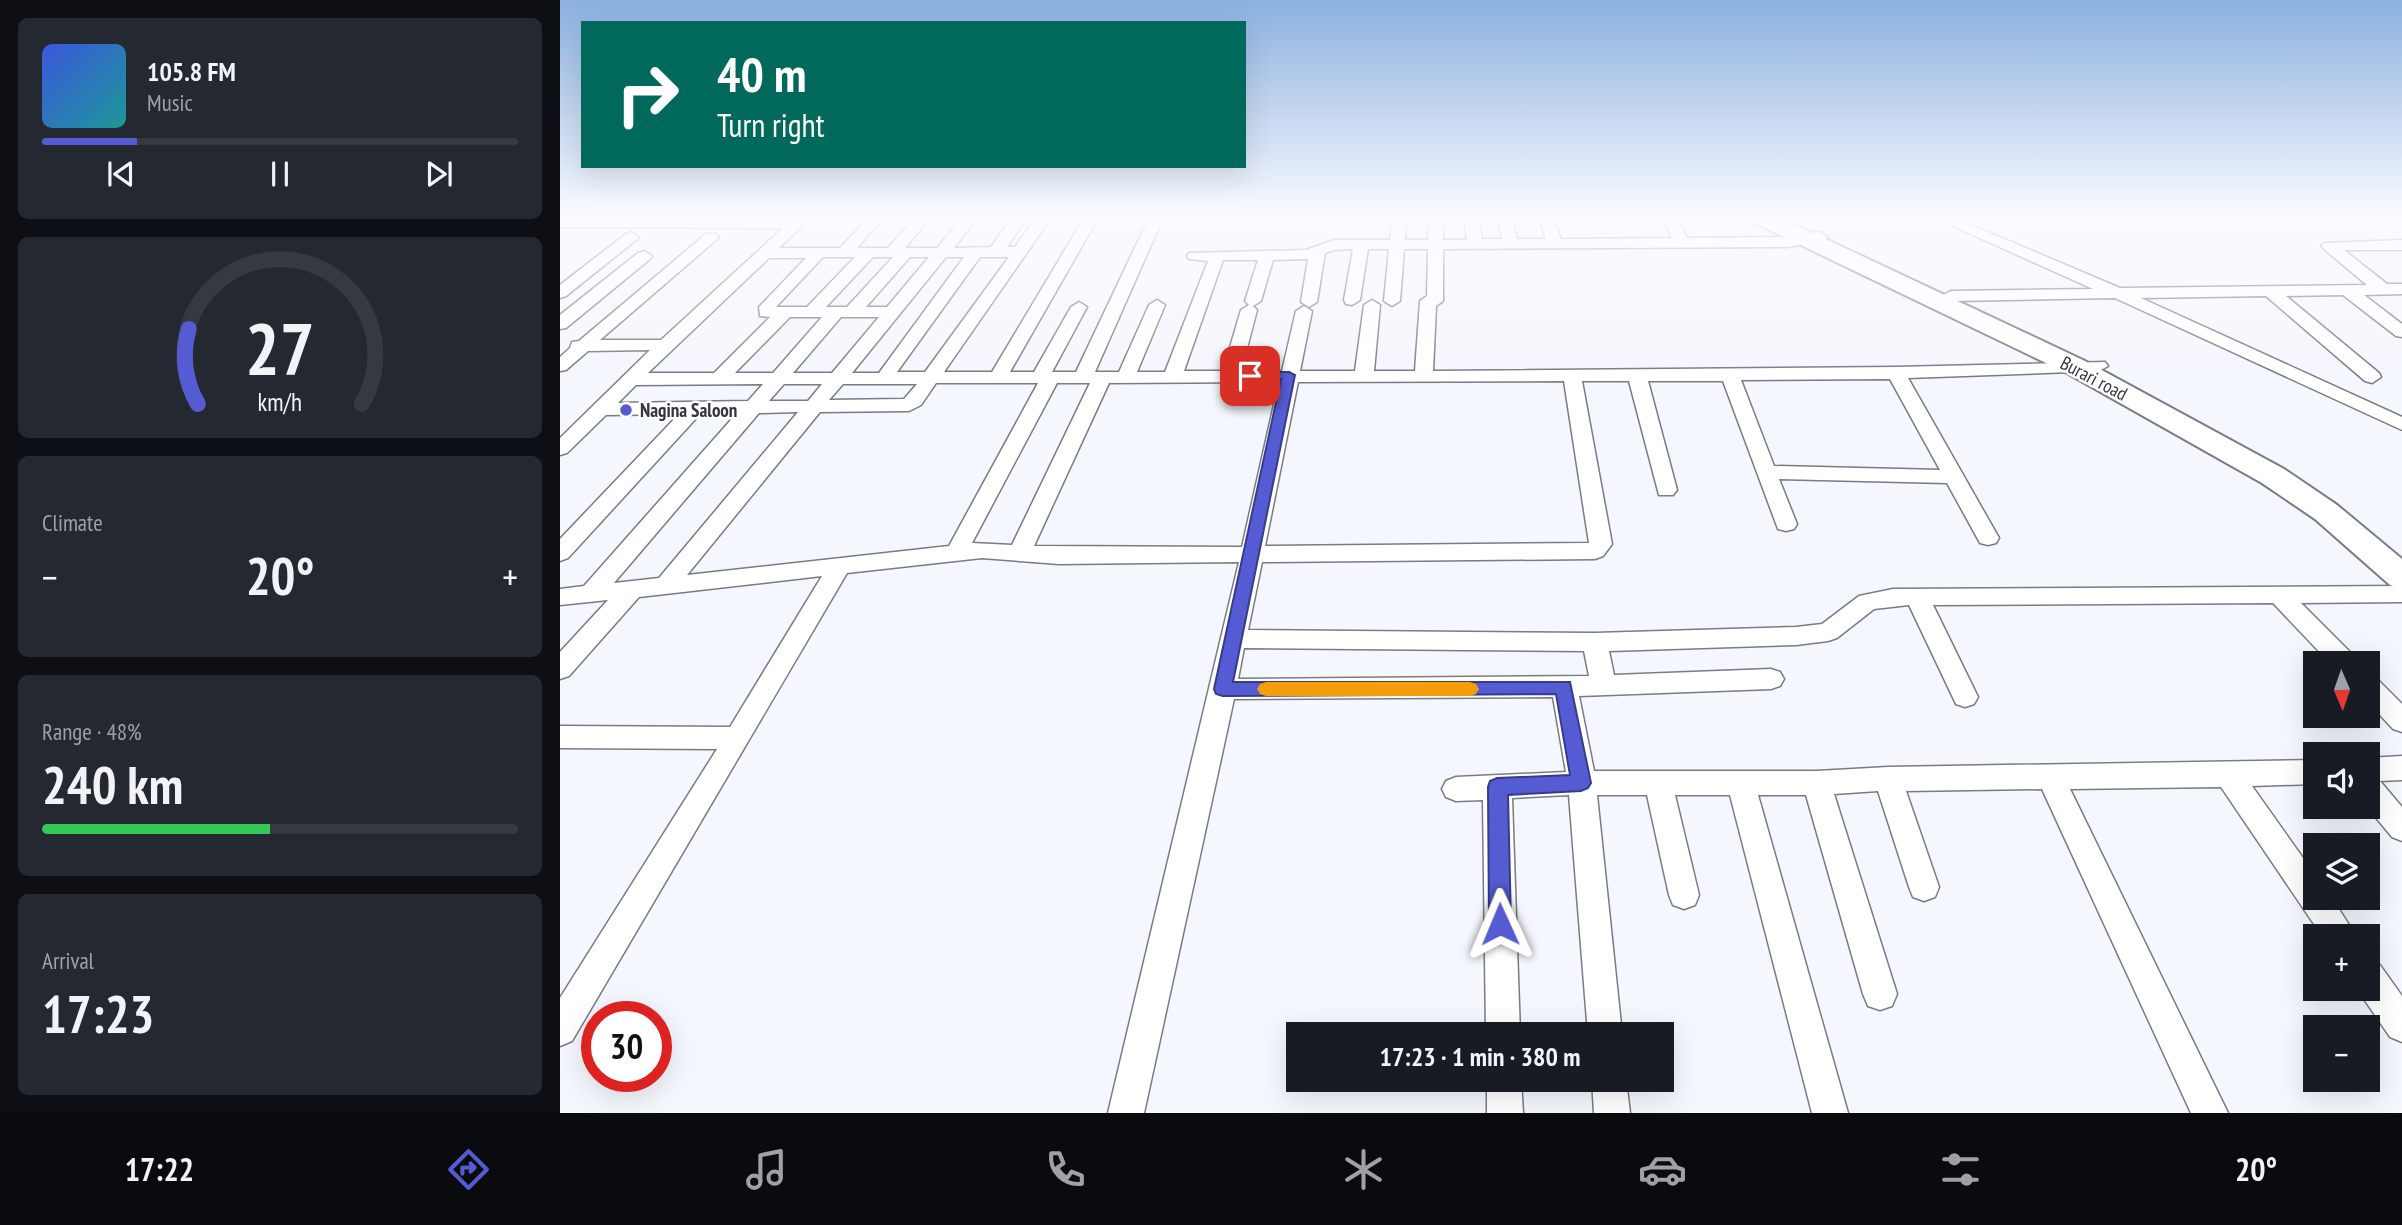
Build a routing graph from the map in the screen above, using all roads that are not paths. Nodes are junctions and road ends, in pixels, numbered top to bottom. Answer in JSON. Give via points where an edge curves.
{"nodes":[{"id":1,"x":589,"y":270,"type":"edge"},
{"id":2,"x":627,"y":270,"type":"edge"},
{"id":3,"x":673,"y":270,"type":"edge"},
{"id":4,"x":747,"y":270,"type":"edge"},
{"id":5,"x":803,"y":270,"type":"edge"},
{"id":6,"x":853,"y":270,"type":"edge"},
{"id":7,"x":883,"y":270,"type":"edge"},
{"id":8,"x":927,"y":270,"type":"edge"},
{"id":9,"x":963,"y":270,"type":"edge"},
{"id":10,"x":1007,"y":270,"type":"edge"},
{"id":11,"x":1061,"y":270,"type":"edge"},
{"id":12,"x":1135,"y":270,"type":"edge"},
{"id":13,"x":1212,"y":270,"type":"edge"},
{"id":14,"x":1263,"y":270,"type":"edge"},
{"id":15,"x":1314,"y":270,"type":"edge"},
{"id":16,"x":1357,"y":270,"type":"edge"},
{"id":17,"x":1395,"y":270,"type":"edge"},
{"id":18,"x":1436,"y":270,"type":"edge"},
{"id":19,"x":1882,"y":270,"type":"edge"},
{"id":20,"x":2075,"y":270,"type":"edge"},
{"id":21,"x":2359,"y":270,"type":"edge"},
{"id":22,"x":2346,"y":289,"type":"junction"},
{"id":23,"x":2383,"y":289,"type":"junction"},
{"id":24,"x":2402,"y":289,"type":"edge"},
{"id":25,"x":2270,"y":291,"type":"junction"},
{"id":26,"x":560,"y":293,"type":"edge"},
{"id":27,"x":2137,"y":294,"type":"junction"},
{"id":28,"x":1946,"y":299,"type":"junction"},
{"id":29,"x":1352,"y":300,"type":"dead end"},
{"id":30,"x":1392,"y":301,"type":"dead end"},
{"id":31,"x":1157,"y":305,"type":"dead end"},
{"id":32,"x":1372,"y":305,"type":"dead end"},
{"id":33,"x":1079,"y":307,"type":"dead end"},
{"id":34,"x":785,"y":312,"type":"junction"},
{"id":35,"x":812,"y":312,"type":"junction"},
{"id":36,"x":844,"y":312,"type":"junction"},
{"id":37,"x":892,"y":312,"type":"junction"},
{"id":38,"x":560,"y":324,"type":"edge"},
{"id":39,"x":2402,"y":332,"type":"edge"},
{"id":40,"x":666,"y":345,"type":"junction"},
{"id":41,"x":560,"y":346,"type":"edge"},
{"id":42,"x":584,"y":346,"type":"junction"},
{"id":43,"x":560,"y":366,"type":"edge"},
{"id":44,"x":2087,"y":366,"type":"junction"},
{"id":45,"x":1896,"y":373,"type":"junction"},
{"id":46,"x":1289,"y":375,"type":"junction"},
{"id":47,"x":1364,"y":375,"type":"junction"},
{"id":48,"x":1424,"y":375,"type":"junction"},
{"id":49,"x":1637,"y":375,"type":"junction"},
{"id":50,"x":1730,"y":375,"type":"junction"},
{"id":51,"x":1126,"y":376,"type":"junction"},
{"id":52,"x":1173,"y":376,"type":"junction"},
{"id":53,"x":1231,"y":376,"type":"junction"},
{"id":54,"x":1572,"y":376,"type":"junction"},
{"id":55,"x":931,"y":377,"type":"junction"},
{"id":56,"x":998,"y":377,"type":"junction"},
{"id":57,"x":1046,"y":377,"type":"junction"},
{"id":58,"x":1092,"y":377,"type":"junction"},
{"id":59,"x":2372,"y":377,"type":"dead end"},
{"id":60,"x":720,"y":378,"type":"junction"},
{"id":61,"x":779,"y":378,"type":"junction"},
{"id":62,"x":838,"y":378,"type":"junction"},
{"id":63,"x":884,"y":378,"type":"junction"},
{"id":64,"x":631,"y":379,"type":"junction"},
{"id":65,"x":811,"y":407,"type":"junction"},
{"id":66,"x":695,"y":408,"type":"junction"},
{"id":67,"x":752,"y":408,"type":"junction"},
{"id":68,"x":601,"y":409,"type":"junction"},
{"id":69,"x":2402,"y":414,"type":"edge"},
{"id":70,"x":2402,"y":424,"type":"edge"},
{"id":71,"x":561,"y":447,"type":"edge"},
{"id":72,"x":1767,"y":472,"type":"junction"},
{"id":73,"x":1956,"y":477,"type":"junction"},
{"id":74,"x":1666,"y":490,"type":"dead end"},
{"id":75,"x":1786,"y":524,"type":"dead end"},
{"id":76,"x":1988,"y":538,"type":"dead end"},
{"id":77,"x":1020,"y":552,"type":"junction"},
{"id":78,"x":560,"y":553,"type":"edge"},
{"id":79,"x":956,"y":553,"type":"junction"},
{"id":80,"x":1252,"y":553,"type":"junction"},
{"id":81,"x":2402,"y":558,"type":"edge"},
{"id":82,"x":841,"y":564,"type":"junction"},
{"id":83,"x":2402,"y":577,"type":"edge"},
{"id":84,"x":665,"y":586,"type":"junction"},
{"id":85,"x":631,"y":591,"type":"junction"},
{"id":86,"x":2278,"y":594,"type":"junction"},
{"id":87,"x":2402,"y":594,"type":"edge"},
{"id":88,"x":590,"y":595,"type":"junction"},
{"id":89,"x":1917,"y":596,"type":"junction"},
{"id":90,"x":560,"y":597,"type":"edge"},
{"id":91,"x":1233,"y":639,"type":"junction"},
{"id":92,"x":1595,"y":642,"type":"junction"},
{"id":93,"x":2333,"y":651,"type":"edge"},
{"id":94,"x":560,"y":669,"type":"edge"},
{"id":95,"x":1771,"y":679,"type":"dead end"},
{"id":96,"x":1602,"y":685,"type":"junction"},
{"id":97,"x":1563,"y":687,"type":"junction"},
{"id":98,"x":1223,"y":689,"type":"junction"},
{"id":99,"x":1965,"y":697,"type":"dead end"},
{"id":100,"x":2380,"y":698,"type":"edge"},
{"id":101,"x":2402,"y":721,"type":"edge"},
{"id":102,"x":560,"y":737,"type":"edge"},
{"id":103,"x":738,"y":738,"type":"junction"},
{"id":104,"x":2402,"y":768,"type":"edge"},
{"id":105,"x":2380,"y":769,"type":"edge"},
{"id":106,"x":2303,"y":772,"type":"edge"},
{"id":107,"x":2229,"y":775,"type":"junction"},
{"id":108,"x":2051,"y":778,"type":"junction"},
{"id":109,"x":1888,"y":779,"type":"junction"},
{"id":110,"x":1581,"y":783,"type":"junction"},
{"id":111,"x":1658,"y":783,"type":"junction"},
{"id":112,"x":1741,"y":783,"type":"junction"},
{"id":113,"x":1817,"y":783,"type":"junction"},
{"id":114,"x":1497,"y":787,"type":"junction"},
{"id":115,"x":1455,"y":789,"type":"dead end"},
{"id":116,"x":2380,"y":801,"type":"edge"},
{"id":117,"x":2402,"y":828,"type":"edge"},
{"id":118,"x":1924,"y":887,"type":"dead end"},
{"id":119,"x":1684,"y":895,"type":"dead end"},
{"id":120,"x":2332,"y":924,"type":"edge"},
{"id":121,"x":2380,"y":993,"type":"edge"},
{"id":122,"x":1880,"y":994,"type":"dead end"},
{"id":123,"x":1503,"y":1022,"type":"edge"},
{"id":124,"x":1604,"y":1022,"type":"edge"},
{"id":125,"x":2402,"y":1025,"type":"edge"},
{"id":126,"x":560,"y":1029,"type":"edge"},
{"id":127,"x":1504,"y":1092,"type":"edge"},
{"id":128,"x":1610,"y":1092,"type":"edge"},
{"id":129,"x":1126,"y":1113,"type":"edge"},
{"id":130,"x":1505,"y":1113,"type":"edge"},
{"id":131,"x":1612,"y":1113,"type":"edge"},
{"id":132,"x":1830,"y":1113,"type":"edge"},
{"id":133,"x":2210,"y":1113,"type":"edge"}],
"edges":[{"from":1,"to":26,"type":"street"},
{"from":2,"to":38,"type":"street"},
{"from":3,"to":42,"type":"street"},
{"from":4,"to":40,"type":"street"},
{"from":5,"to":34,"type":"street","via":[[765,310]]},
{"from":6,"to":35,"type":"street"},
{"from":7,"to":36,"type":"street"},
{"from":8,"to":37,"type":"street"},
{"from":9,"to":63,"type":"street"},
{"from":10,"to":55,"type":"street"},
{"from":11,"to":56,"type":"street"},
{"from":12,"to":58,"type":"street"},
{"from":13,"to":52,"type":"street"},
{"from":14,"to":53,"type":"street"},
{"from":15,"to":46,"type":"street"},
{"from":16,"to":29,"type":"street"},
{"from":17,"to":30,"type":"street"},
{"from":18,"to":48,"type":"street","via":[[1435,301],[1429,301]]},
{"from":19,"to":28,"type":"main road","name":"Burari road"},
{"from":20,"to":27,"type":"street"},
{"from":21,"to":23,"type":"street"},
{"from":22,"to":23,"type":"street"},
{"from":22,"to":25,"type":"street"},
{"from":22,"to":39,"type":"street"},
{"from":23,"to":24,"type":"street"},
{"from":25,"to":27,"type":"street"},
{"from":25,"to":59,"type":"street"},
{"from":27,"to":28,"type":"street"},
{"from":27,"to":69,"type":"street"},
{"from":27,"to":70,"type":"street"},
{"from":28,"to":44,"type":"main road","name":"Burari road"},
{"from":31,"to":51,"type":"street"},
{"from":32,"to":47,"type":"street"},
{"from":33,"to":57,"type":"street"},
{"from":34,"to":35,"type":"street"},
{"from":34,"to":60,"type":"street"},
{"from":35,"to":36,"type":"street"},
{"from":36,"to":37,"type":"street"},
{"from":36,"to":61,"type":"street"},
{"from":37,"to":62,"type":"street"},
{"from":40,"to":42,"type":"street"},
{"from":40,"to":64,"type":"street"},
{"from":41,"to":42,"type":"street"},
{"from":42,"to":43,"type":"street"},
{"from":44,"to":45,"type":"street"},
{"from":44,"to":81,"type":"main road","name":"Burari road","via":[[2271,456]]},
{"from":44,"to":83,"type":"main road","name":"Burari road","via":[[2296,491]]},
{"from":45,"to":50,"type":"street"},
{"from":45,"to":73,"type":"street"},
{"from":46,"to":47,"type":"street"},
{"from":46,"to":53,"type":"street"},
{"from":46,"to":80,"type":"street"},
{"from":47,"to":48,"type":"street"},
{"from":48,"to":54,"type":"street"},
{"from":49,"to":50,"type":"street"},
{"from":49,"to":54,"type":"street"},
{"from":49,"to":74,"type":"street"},
{"from":50,"to":72,"type":"street"},
{"from":51,"to":52,"type":"street"},
{"from":51,"to":58,"type":"street"},
{"from":52,"to":53,"type":"street"},
{"from":54,"to":80,"type":"street","via":[[1601,544],[1598,549]]},
{"from":55,"to":56,"type":"street"},
{"from":55,"to":63,"type":"street"},
{"from":55,"to":65,"type":"street","via":[[909,405]]},
{"from":56,"to":57,"type":"street"},
{"from":57,"to":58,"type":"street"},
{"from":57,"to":79,"type":"street"},
{"from":58,"to":77,"type":"street"},
{"from":60,"to":61,"type":"street"},
{"from":60,"to":64,"type":"street"},
{"from":61,"to":62,"type":"street"},
{"from":61,"to":67,"type":"street"},
{"from":62,"to":63,"type":"street"},
{"from":62,"to":65,"type":"street"},
{"from":64,"to":68,"type":"street"},
{"from":65,"to":67,"type":"street"},
{"from":65,"to":84,"type":"street"},
{"from":66,"to":67,"type":"street"},
{"from":66,"to":68,"type":"street"},
{"from":66,"to":78,"type":"street"},
{"from":67,"to":88,"type":"street"},
{"from":68,"to":71,"type":"street"},
{"from":72,"to":73,"type":"street"},
{"from":72,"to":75,"type":"street"},
{"from":73,"to":76,"type":"street"},
{"from":77,"to":79,"type":"street"},
{"from":77,"to":80,"type":"street"},
{"from":79,"to":82,"type":"street"},
{"from":80,"to":91,"type":"street"},
{"from":82,"to":84,"type":"street"},
{"from":82,"to":103,"type":"street"},
{"from":84,"to":85,"type":"street"},
{"from":85,"to":88,"type":"street"},
{"from":85,"to":94,"type":"street"},
{"from":86,"to":87,"type":"street"},
{"from":86,"to":89,"type":"street"},
{"from":86,"to":93,"type":"street"},
{"from":88,"to":90,"type":"street"},
{"from":89,"to":92,"type":"street","via":[[1872,600],[1835,629],[1817,634]]},
{"from":89,"to":99,"type":"street"},
{"from":91,"to":92,"type":"street"},
{"from":91,"to":98,"type":"street"},
{"from":92,"to":96,"type":"street"},
{"from":95,"to":96,"type":"street"},
{"from":96,"to":97,"type":"street"},
{"from":97,"to":98,"type":"street"},
{"from":97,"to":110,"type":"street"},
{"from":98,"to":129,"type":"street"},
{"from":100,"to":101,"type":"street"},
{"from":102,"to":103,"type":"street"},
{"from":103,"to":126,"type":"street"},
{"from":104,"to":105,"type":"street"},
{"from":106,"to":107,"type":"street"},
{"from":107,"to":108,"type":"street"},
{"from":107,"to":120,"type":"street"},
{"from":108,"to":109,"type":"street"},
{"from":108,"to":133,"type":"street"},
{"from":109,"to":113,"type":"street"},
{"from":109,"to":118,"type":"street"},
{"from":110,"to":111,"type":"street"},
{"from":110,"to":114,"type":"street"},
{"from":110,"to":124,"type":"street"},
{"from":111,"to":112,"type":"street"},
{"from":111,"to":119,"type":"street"},
{"from":112,"to":113,"type":"street"},
{"from":112,"to":132,"type":"street"},
{"from":113,"to":122,"type":"street"},
{"from":114,"to":115,"type":"street"},
{"from":114,"to":123,"type":"street"},
{"from":116,"to":117,"type":"street"},
{"from":121,"to":125,"type":"street"},
{"from":127,"to":130,"type":"street"},
{"from":128,"to":131,"type":"street"}]}
